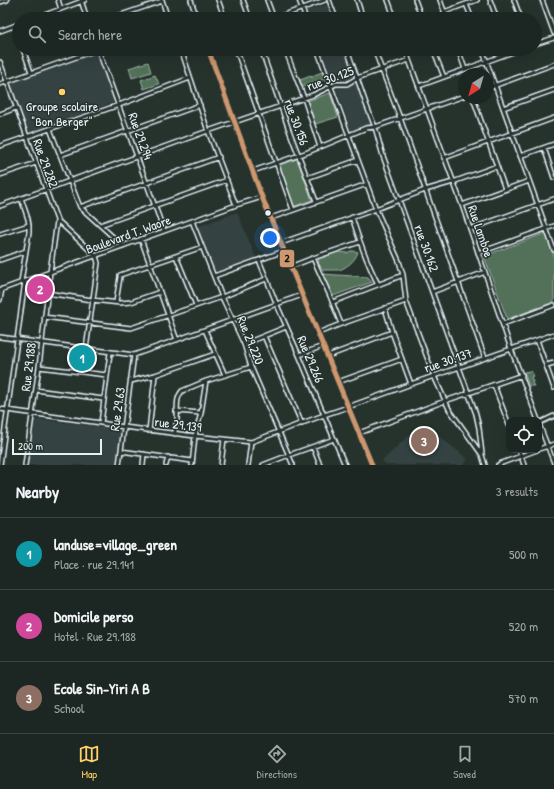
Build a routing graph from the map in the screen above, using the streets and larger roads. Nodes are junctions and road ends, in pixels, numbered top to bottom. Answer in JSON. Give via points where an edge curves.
{"nodes":[{"id":1,"x":7,"y":0,"type":"edge"},
{"id":2,"x":58,"y":0,"type":"edge"},
{"id":3,"x":83,"y":0,"type":"edge"},
{"id":4,"x":162,"y":0,"type":"edge"},
{"id":5,"x":191,"y":0,"type":"edge"},
{"id":6,"x":218,"y":0,"type":"edge"},
{"id":7,"x":243,"y":0,"type":"edge"},
{"id":8,"x":267,"y":0,"type":"edge"},
{"id":9,"x":299,"y":0,"type":"edge"},
{"id":10,"x":325,"y":0,"type":"edge"},
{"id":11,"x":329,"y":0,"type":"edge"},
{"id":12,"x":357,"y":0,"type":"edge"},
{"id":13,"x":388,"y":0,"type":"edge"},
{"id":14,"x":415,"y":0,"type":"edge"},
{"id":15,"x":440,"y":0,"type":"edge"},
{"id":16,"x":477,"y":0,"type":"edge"},
{"id":17,"x":490,"y":0,"type":"edge"},
{"id":18,"x":514,"y":0,"type":"edge"},
{"id":19,"x":542,"y":0,"type":"edge"},
{"id":20,"x":0,"y":2,"type":"edge"},
{"id":21,"x":466,"y":4,"type":"junction"},
{"id":22,"x":302,"y":8,"type":"junction"},
{"id":23,"x":61,"y":9,"type":"junction"},
{"id":24,"x":53,"y":12,"type":"edge"},
{"id":25,"x":86,"y":12,"type":"edge"},
{"id":26,"x":129,"y":12,"type":"edge"},
{"id":27,"x":166,"y":12,"type":"edge"},
{"id":28,"x":195,"y":12,"type":"edge"},
{"id":29,"x":222,"y":12,"type":"edge"},
{"id":30,"x":247,"y":12,"type":"edge"},
{"id":31,"x":271,"y":12,"type":"edge"},
{"id":32,"x":292,"y":12,"type":"edge"},
{"id":33,"x":303,"y":12,"type":"edge"},
{"id":34,"x":333,"y":12,"type":"edge"},
{"id":35,"x":361,"y":12,"type":"edge"},
{"id":36,"x":392,"y":12,"type":"edge"},
{"id":37,"x":419,"y":12,"type":"edge"},
{"id":38,"x":444,"y":12,"type":"joint"},
{"id":39,"x":469,"y":12,"type":"edge"},
{"id":40,"x":494,"y":12,"type":"edge"},
{"id":41,"x":518,"y":12,"type":"edge"},
{"id":42,"x":12,"y":27,"type":"edge"},
{"id":43,"x":0,"y":32,"type":"edge"},
{"id":44,"x":554,"y":33,"type":"edge"},
{"id":45,"x":554,"y":38,"type":"edge"},
{"id":46,"x":542,"y":42,"type":"edge"},
{"id":47,"x":26,"y":56,"type":"edge"},
{"id":48,"x":78,"y":56,"type":"edge"},
{"id":49,"x":101,"y":56,"type":"edge"},
{"id":50,"x":183,"y":56,"type":"edge"},
{"id":51,"x":210,"y":56,"type":"edge"},
{"id":52,"x":238,"y":56,"type":"edge"},
{"id":53,"x":263,"y":56,"type":"edge"},
{"id":54,"x":288,"y":56,"type":"edge"},
{"id":55,"x":321,"y":56,"type":"edge"},
{"id":56,"x":349,"y":56,"type":"edge"},
{"id":57,"x":377,"y":56,"type":"edge"},
{"id":58,"x":408,"y":56,"type":"edge"},
{"id":59,"x":436,"y":56,"type":"edge"},
{"id":60,"x":460,"y":56,"type":"edge"},
{"id":61,"x":485,"y":56,"type":"edge"},
{"id":62,"x":504,"y":56,"type":"edge"},
{"id":63,"x":409,"y":60,"type":"junction"},
{"id":64,"x":0,"y":62,"type":"edge"},
{"id":65,"x":487,"y":62,"type":"junction"},
{"id":66,"x":554,"y":64,"type":"edge"},
{"id":67,"x":465,"y":68,"type":"edge"},
{"id":68,"x":468,"y":68,"type":"edge"},
{"id":69,"x":382,"y":70,"type":"junction"},
{"id":70,"x":31,"y":72,"type":"junction"},
{"id":71,"x":458,"y":72,"type":"edge"},
{"id":72,"x":444,"y":77,"type":"junction"},
{"id":73,"x":190,"y":78,"type":"junction"},
{"id":74,"x":357,"y":78,"type":"junction"},
{"id":75,"x":7,"y":81,"type":"junction"},
{"id":76,"x":0,"y":84,"type":"edge"},
{"id":77,"x":496,"y":85,"type":"junction"},
{"id":78,"x":332,"y":86,"type":"junction"},
{"id":79,"x":419,"y":86,"type":"junction"},
{"id":80,"x":554,"y":90,"type":"edge"},
{"id":81,"x":304,"y":98,"type":"junction"},
{"id":82,"x":458,"y":98,"type":"edge"},
{"id":83,"x":119,"y":104,"type":"junction"},
{"id":84,"x":475,"y":104,"type":"edge"},
{"id":85,"x":200,"y":105,"type":"junction"},
{"id":86,"x":281,"y":106,"type":"junction"},
{"id":87,"x":16,"y":108,"type":"junction"},
{"id":88,"x":503,"y":108,"type":"junction"},
{"id":89,"x":427,"y":109,"type":"junction"},
{"id":90,"x":0,"y":114,"type":"edge"},
{"id":91,"x":259,"y":114,"type":"junction"},
{"id":92,"x":400,"y":118,"type":"junction"},
{"id":93,"x":554,"y":118,"type":"edge"},
{"id":94,"x":234,"y":122,"type":"junction"},
{"id":95,"x":375,"y":127,"type":"junction"},
{"id":96,"x":50,"y":129,"type":"junction"},
{"id":97,"x":128,"y":130,"type":"junction"},
{"id":98,"x":208,"y":131,"type":"junction"},
{"id":99,"x":512,"y":133,"type":"junction"},
{"id":100,"x":349,"y":135,"type":"junction"},
{"id":101,"x":27,"y":137,"type":"junction"},
{"id":102,"x":489,"y":142,"type":"junction"},
{"id":103,"x":554,"y":144,"type":"edge"},
{"id":104,"x":0,"y":146,"type":"edge"},
{"id":105,"x":320,"y":147,"type":"junction"},
{"id":106,"x":544,"y":148,"type":"junction"},
{"id":107,"x":60,"y":155,"type":"junction"},
{"id":108,"x":298,"y":155,"type":"junction"},
{"id":109,"x":520,"y":156,"type":"junction"},
{"id":110,"x":138,"y":157,"type":"junction"},
{"id":111,"x":219,"y":157,"type":"junction"},
{"id":112,"x":444,"y":158,"type":"junction"},
{"id":113,"x":358,"y":160,"type":"junction"},
{"id":114,"x":36,"y":163,"type":"junction"},
{"id":115,"x":277,"y":163,"type":"junction"},
{"id":116,"x":497,"y":166,"type":"junction"},
{"id":117,"x":253,"y":171,"type":"junction"},
{"id":118,"x":0,"y":175,"type":"edge"},
{"id":119,"x":307,"y":178,"type":"junction"},
{"id":120,"x":554,"y":178,"type":"edge"},
{"id":121,"x":227,"y":180,"type":"junction"},
{"id":122,"x":69,"y":181,"type":"junction"},
{"id":123,"x":529,"y":181,"type":"junction"},
{"id":124,"x":453,"y":182,"type":"junction"},
{"id":125,"x":147,"y":183,"type":"junction"},
{"id":126,"x":367,"y":184,"type":"junction"},
{"id":127,"x":45,"y":189,"type":"junction"},
{"id":128,"x":505,"y":189,"type":"junction"},
{"id":129,"x":425,"y":190,"type":"junction"},
{"id":130,"x":262,"y":196,"type":"junction"},
{"id":131,"x":21,"y":198,"type":"junction"},
{"id":132,"x":554,"y":199,"type":"edge"},
{"id":133,"x":399,"y":200,"type":"junction"},
{"id":134,"x":316,"y":201,"type":"junction"},
{"id":135,"x":462,"y":204,"type":"junction"},
{"id":136,"x":236,"y":205,"type":"junction"},
{"id":137,"x":537,"y":205,"type":"junction"},
{"id":138,"x":0,"y":206,"type":"edge"},
{"id":139,"x":155,"y":206,"type":"junction"},
{"id":140,"x":80,"y":207,"type":"junction"},
{"id":141,"x":376,"y":209,"type":"junction"},
{"id":142,"x":293,"y":210,"type":"junction"},
{"id":143,"x":352,"y":217,"type":"junction"},
{"id":144,"x":271,"y":218,"type":"junction"},
{"id":145,"x":57,"y":220,"type":"junction"},
{"id":146,"x":192,"y":221,"type":"junction"},
{"id":147,"x":29,"y":225,"type":"junction"},
{"id":148,"x":100,"y":225,"type":"junction"},
{"id":149,"x":554,"y":226,"type":"edge"},
{"id":150,"x":470,"y":229,"type":"junction"},
{"id":151,"x":546,"y":229,"type":"junction"},
{"id":152,"x":164,"y":231,"type":"junction"},
{"id":153,"x":0,"y":234,"type":"edge"},
{"id":154,"x":141,"y":239,"type":"junction"},
{"id":155,"x":360,"y":242,"type":"junction"},
{"id":156,"x":281,"y":243,"type":"junction"},
{"id":157,"x":123,"y":246,"type":"junction"},
{"id":158,"x":202,"y":247,"type":"junction"},
{"id":159,"x":554,"y":250,"type":"edge"},
{"id":160,"x":26,"y":251,"type":"junction"},
{"id":161,"x":284,"y":251,"type":"junction"},
{"id":162,"x":478,"y":253,"type":"junction"},
{"id":163,"x":96,"y":256,"type":"junction"},
{"id":164,"x":176,"y":256,"type":"junction"},
{"id":165,"x":314,"y":258,"type":"junction"},
{"id":166,"x":0,"y":260,"type":"edge"},
{"id":167,"x":259,"y":260,"type":"junction"},
{"id":168,"x":151,"y":265,"type":"junction"},
{"id":169,"x":290,"y":267,"type":"junction"},
{"id":170,"x":50,"y":272,"type":"junction"},
{"id":171,"x":485,"y":272,"type":"junction"},
{"id":172,"x":403,"y":275,"type":"junction"},
{"id":173,"x":214,"y":276,"type":"junction"},
{"id":174,"x":266,"y":279,"type":"junction"},
{"id":175,"x":25,"y":281,"type":"junction"},
{"id":176,"x":21,"y":282,"type":"junction"},
{"id":177,"x":458,"y":282,"type":"junction"},
{"id":178,"x":378,"y":284,"type":"junction"},
{"id":179,"x":1,"y":290,"type":"edge"},
{"id":180,"x":160,"y":292,"type":"junction"},
{"id":181,"x":432,"y":292,"type":"junction"},
{"id":182,"x":47,"y":293,"type":"junction"},
{"id":183,"x":302,"y":295,"type":"junction"},
{"id":184,"x":222,"y":297,"type":"junction"},
{"id":185,"x":0,"y":300,"type":"edge"},
{"id":186,"x":92,"y":300,"type":"junction"},
{"id":187,"x":406,"y":301,"type":"junction"},
{"id":188,"x":116,"y":302,"type":"junction"},
{"id":189,"x":333,"y":302,"type":"junction"},
{"id":190,"x":277,"y":305,"type":"junction"},
{"id":191,"x":554,"y":305,"type":"edge"},
{"id":192,"x":196,"y":306,"type":"junction"},
{"id":193,"x":386,"y":308,"type":"junction"},
{"id":194,"x":168,"y":316,"type":"junction"},
{"id":195,"x":44,"y":317,"type":"junction"},
{"id":196,"x":233,"y":320,"type":"junction"},
{"id":197,"x":89,"y":323,"type":"junction"},
{"id":198,"x":341,"y":324,"type":"junction"},
{"id":199,"x":503,"y":324,"type":"junction"},
{"id":200,"x":286,"y":327,"type":"junction"},
{"id":201,"x":205,"y":330,"type":"junction"},
{"id":202,"x":392,"y":332,"type":"junction"},
{"id":203,"x":318,"y":333,"type":"junction"},
{"id":204,"x":554,"y":334,"type":"edge"},
{"id":205,"x":264,"y":336,"type":"junction"},
{"id":206,"x":0,"y":337,"type":"edge"},
{"id":207,"x":17,"y":339,"type":"junction"},
{"id":208,"x":177,"y":340,"type":"junction"},
{"id":209,"x":537,"y":340,"type":"junction"},
{"id":210,"x":42,"y":342,"type":"junction"},
{"id":211,"x":244,"y":344,"type":"junction"},
{"id":212,"x":323,"y":346,"type":"junction"},
{"id":213,"x":86,"y":349,"type":"junction"},
{"id":214,"x":511,"y":349,"type":"junction"},
{"id":215,"x":110,"y":353,"type":"junction"},
{"id":216,"x":215,"y":354,"type":"junction"},
{"id":217,"x":134,"y":355,"type":"junction"},
{"id":218,"x":300,"y":355,"type":"junction"},
{"id":219,"x":328,"y":356,"type":"junction"},
{"id":220,"x":485,"y":358,"type":"junction"},
{"id":221,"x":402,"y":359,"type":"junction"},
{"id":222,"x":554,"y":363,"type":"edge"},
{"id":223,"x":460,"y":366,"type":"junction"},
{"id":224,"x":547,"y":366,"type":"junction"},
{"id":225,"x":39,"y":367,"type":"junction"},
{"id":226,"x":251,"y":367,"type":"junction"},
{"id":227,"x":106,"y":375,"type":"junction"},
{"id":228,"x":155,"y":375,"type":"junction"},
{"id":229,"x":225,"y":375,"type":"junction"},
{"id":230,"x":522,"y":375,"type":"junction"},
{"id":231,"x":434,"y":376,"type":"junction"},
{"id":232,"x":131,"y":381,"type":"junction"},
{"id":233,"x":206,"y":381,"type":"junction"},
{"id":234,"x":338,"y":382,"type":"junction"},
{"id":235,"x":411,"y":384,"type":"junction"},
{"id":236,"x":494,"y":386,"type":"junction"},
{"id":237,"x":554,"y":388,"type":"edge"},
{"id":238,"x":36,"y":390,"type":"junction"},
{"id":239,"x":468,"y":393,"type":"junction"},
{"id":240,"x":103,"y":399,"type":"junction"},
{"id":241,"x":445,"y":401,"type":"junction"},
{"id":242,"x":348,"y":407,"type":"junction"},
{"id":243,"x":0,"y":409,"type":"edge"},
{"id":244,"x":8,"y":410,"type":"junction"},
{"id":245,"x":176,"y":411,"type":"junction"},
{"id":246,"x":32,"y":413,"type":"junction"},
{"id":247,"x":201,"y":413,"type":"junction"},
{"id":248,"x":324,"y":415,"type":"junction"},
{"id":249,"x":554,"y":416,"type":"edge"},
{"id":250,"x":506,"y":417,"type":"edge"},
{"id":251,"x":537,"y":417,"type":"edge"},
{"id":252,"x":542,"y":421,"type":"edge"},
{"id":253,"x":100,"y":423,"type":"junction"},
{"id":254,"x":302,"y":424,"type":"junction"},
{"id":255,"x":124,"y":427,"type":"junction"},
{"id":256,"x":149,"y":431,"type":"junction"},
{"id":257,"x":542,"y":431,"type":"edge"},
{"id":258,"x":279,"y":432,"type":"junction"},
{"id":259,"x":359,"y":433,"type":"junction"},
{"id":260,"x":175,"y":434,"type":"junction"},
{"id":261,"x":195,"y":436,"type":"junction"},
{"id":262,"x":334,"y":439,"type":"junction"},
{"id":263,"x":224,"y":440,"type":"junction"},
{"id":264,"x":251,"y":442,"type":"junction"},
{"id":265,"x":554,"y":444,"type":"edge"},
{"id":266,"x":547,"y":446,"type":"junction"},
{"id":267,"x":312,"y":447,"type":"junction"},
{"id":268,"x":542,"y":448,"type":"edge"},
{"id":269,"x":121,"y":451,"type":"junction"},
{"id":270,"x":520,"y":453,"type":"edge"},
{"id":271,"x":530,"y":453,"type":"edge"},
{"id":272,"x":144,"y":454,"type":"junction"},
{"id":273,"x":289,"y":455,"type":"junction"},
{"id":274,"x":482,"y":455,"type":"junction"},
{"id":275,"x":521,"y":456,"type":"junction"},
{"id":276,"x":168,"y":457,"type":"junction"},
{"id":277,"x":192,"y":463,"type":"edge"},
{"id":278,"x":554,"y":463,"type":"edge"},
{"id":279,"x":500,"y":464,"type":"edge"},
{"id":280,"x":0,"y":465,"type":"edge"},
{"id":281,"x":25,"y":465,"type":"edge"},
{"id":282,"x":119,"y":465,"type":"edge"},
{"id":283,"x":143,"y":465,"type":"edge"},
{"id":284,"x":166,"y":465,"type":"edge"},
{"id":285,"x":221,"y":465,"type":"edge"},
{"id":286,"x":248,"y":465,"type":"edge"},
{"id":287,"x":266,"y":465,"type":"edge"},
{"id":288,"x":294,"y":465,"type":"edge"},
{"id":289,"x":320,"y":465,"type":"edge"},
{"id":290,"x":345,"y":465,"type":"edge"},
{"id":291,"x":372,"y":465,"type":"edge"},
{"id":292,"x":485,"y":465,"type":"edge"},
{"id":293,"x":524,"y":465,"type":"edge"}],
"edges":[{"from":1,"to":20,"type":"street"},
{"from":2,"to":23,"type":"street"},
{"from":3,"to":23,"type":"street"},
{"from":3,"to":25,"type":"street"},
{"from":4,"to":26,"type":"street"},
{"from":4,"to":27,"type":"street"},
{"from":5,"to":28,"type":"street"},
{"from":6,"to":29,"type":"street"},
{"from":7,"to":30,"type":"street"},
{"from":8,"to":31,"type":"street"},
{"from":9,"to":22,"type":"street"},
{"from":10,"to":22,"type":"street"},
{"from":11,"to":34,"type":"street"},
{"from":12,"to":35,"type":"street"},
{"from":13,"to":36,"type":"street"},
{"from":14,"to":37,"type":"street"},
{"from":15,"to":38,"type":"street"},
{"from":16,"to":21,"type":"street"},
{"from":17,"to":40,"type":"street"},
{"from":18,"to":41,"type":"street"},
{"from":19,"to":44,"type":"street"},
{"from":21,"to":38,"type":"street"},
{"from":21,"to":39,"type":"street"},
{"from":22,"to":32,"type":"street"},
{"from":22,"to":33,"type":"street"},
{"from":23,"to":24,"type":"street"},
{"from":42,"to":43,"type":"street"},
{"from":45,"to":46,"type":"street"},
{"from":47,"to":70,"type":"street"},
{"from":48,"to":70,"type":"street"},
{"from":49,"to":83,"type":"street","name":"Rue 29.294"},
{"from":50,"to":73,"type":"street"},
{"from":51,"to":94,"type":"street"},
{"from":52,"to":91,"type":"street"},
{"from":53,"to":86,"type":"street","name":"rue 30.156"},
{"from":54,"to":81,"type":"street"},
{"from":55,"to":78,"type":"street"},
{"from":56,"to":74,"type":"street","name":"rue 30.162"},
{"from":57,"to":69,"type":"street"},
{"from":58,"to":63,"type":"street","name":"Rue Lamboe"},
{"from":59,"to":72,"type":"street"},
{"from":60,"to":67,"type":"street"},
{"from":61,"to":65,"type":"street"},
{"from":62,"to":65,"type":"street"},
{"from":63,"to":69,"type":"street","name":"rue 30.125"},
{"from":63,"to":79,"type":"street","name":"Rue Lamboe"},
{"from":64,"to":75,"type":"street","name":"Rue 29.282"},
{"from":65,"to":68,"type":"street"},
{"from":65,"to":77,"type":"street"},
{"from":66,"to":77,"type":"street"},
{"from":69,"to":74,"type":"street","name":"rue 30.125"},
{"from":69,"to":92,"type":"street"},
{"from":70,"to":75,"type":"street"},
{"from":71,"to":72,"type":"street"},
{"from":72,"to":79,"type":"street"},
{"from":73,"to":83,"type":"street"},
{"from":73,"to":85,"type":"street"},
{"from":74,"to":78,"type":"street","name":"rue 30.125","via":[[348,84]]},
{"from":74,"to":95,"type":"street","name":"rue 30.162"},
{"from":75,"to":76,"type":"street"},
{"from":75,"to":87,"type":"street","name":"Rue 29.282"},
{"from":77,"to":88,"type":"street"},
{"from":78,"to":81,"type":"street","name":"rue 30.125"},
{"from":78,"to":100,"type":"street"},
{"from":79,"to":89,"type":"street","name":"Rue Lamboe"},
{"from":80,"to":88,"type":"street"},
{"from":81,"to":86,"type":"street","name":"rue 30.125"},
{"from":81,"to":105,"type":"street"},
{"from":82,"to":89,"type":"street"},
{"from":83,"to":96,"type":"street"},
{"from":83,"to":97,"type":"street","name":"Rue 29.294"},
{"from":84,"to":102,"type":"street"},
{"from":85,"to":97,"type":"street"},
{"from":85,"to":98,"type":"street"},
{"from":86,"to":91,"type":"street","name":"rue 30.125"},
{"from":86,"to":108,"type":"street","name":"rue 30.156"},
{"from":87,"to":90,"type":"street"},
{"from":87,"to":101,"type":"street","name":"Rue 29.282"},
{"from":88,"to":99,"type":"street"},
{"from":89,"to":92,"type":"street"},
{"from":89,"to":112,"type":"street","name":"Rue Lamboe"},
{"from":91,"to":94,"type":"street","name":"rue 30.125"},
{"from":91,"to":115,"type":"street"},
{"from":92,"to":95,"type":"street"},
{"from":92,"to":129,"type":"street"},
{"from":93,"to":99,"type":"street"},
{"from":94,"to":98,"type":"street","name":"rue 30.125"},
{"from":94,"to":117,"type":"street"},
{"from":95,"to":100,"type":"street"},
{"from":95,"to":133,"type":"street","name":"rue 30.162"},
{"from":96,"to":101,"type":"street"},
{"from":96,"to":107,"type":"street"},
{"from":97,"to":107,"type":"street"},
{"from":97,"to":110,"type":"street","name":"Rue 29.294"},
{"from":98,"to":110,"type":"street","name":"rue 30.125"},
{"from":98,"to":111,"type":"street"},
{"from":99,"to":102,"type":"street"},
{"from":99,"to":109,"type":"street"},
{"from":100,"to":105,"type":"street"},
{"from":100,"to":113,"type":"street"},
{"from":101,"to":104,"type":"street"},
{"from":101,"to":114,"type":"street","name":"Rue 29.282"},
{"from":102,"to":112,"type":"street"},
{"from":102,"to":116,"type":"street"},
{"from":103,"to":106,"type":"street"},
{"from":105,"to":108,"type":"street"},
{"from":106,"to":109,"type":"street"},
{"from":106,"to":120,"type":"street"},
{"from":107,"to":122,"type":"street"},
{"from":108,"to":115,"type":"street"},
{"from":108,"to":119,"type":"street","name":"rue 30.156"},
{"from":109,"to":123,"type":"street"},
{"from":110,"to":122,"type":"street","name":"rue 30.125"},
{"from":110,"to":125,"type":"street","name":"Rue 29.294"},
{"from":111,"to":121,"type":"street"},
{"from":111,"to":125,"type":"street"},
{"from":112,"to":124,"type":"street","name":"Rue Lamboe"},
{"from":113,"to":119,"type":"street"},
{"from":113,"to":126,"type":"street"},
{"from":114,"to":118,"type":"street"},
{"from":114,"to":127,"type":"street","name":"Rue 29.282"},
{"from":115,"to":117,"type":"street"},
{"from":115,"to":142,"type":"street"},
{"from":116,"to":124,"type":"street"},
{"from":116,"to":128,"type":"street"},
{"from":117,"to":130,"type":"street"},
{"from":119,"to":134,"type":"street","name":"rue 30.156"},
{"from":121,"to":136,"type":"street"},
{"from":121,"to":139,"type":"street"},
{"from":122,"to":127,"type":"street","name":"rue 30.125"},
{"from":122,"to":140,"type":"street"},
{"from":123,"to":128,"type":"street"},
{"from":123,"to":137,"type":"street"},
{"from":124,"to":129,"type":"street"},
{"from":124,"to":135,"type":"street","name":"Rue Lamboe"},
{"from":125,"to":139,"type":"street","name":"Rue 29.294"},
{"from":125,"to":140,"type":"street"},
{"from":126,"to":134,"type":"street"},
{"from":126,"to":141,"type":"street"},
{"from":127,"to":131,"type":"street","name":"rue 30.125"},
{"from":127,"to":145,"type":"street","name":"Rue 29.282"},
{"from":128,"to":135,"type":"street"},
{"from":129,"to":133,"type":"street"},
{"from":129,"to":177,"type":"street"},
{"from":130,"to":136,"type":"street","name":"Boulevard T. Waore"},
{"from":130,"to":144,"type":"street"},
{"from":131,"to":138,"type":"street","name":"rue 30.125"},
{"from":131,"to":147,"type":"street"},
{"from":132,"to":137,"type":"street"},
{"from":133,"to":141,"type":"street"},
{"from":133,"to":181,"type":"street","name":"rue 30.162"},
{"from":134,"to":142,"type":"street"},
{"from":135,"to":150,"type":"street","name":"Rue Lamboe"},
{"from":136,"to":146,"type":"street","name":"Boulevard T. Waore"},
{"from":137,"to":150,"type":"street"},
{"from":137,"to":151,"type":"street"},
{"from":139,"to":148,"type":"street"},
{"from":139,"to":152,"type":"street","name":"Rue 29.294"},
{"from":140,"to":148,"type":"street"},
{"from":141,"to":143,"type":"street"},
{"from":141,"to":172,"type":"street"},
{"from":142,"to":144,"type":"street"},
{"from":143,"to":155,"type":"street"},
{"from":143,"to":156,"type":"street"},
{"from":144,"to":156,"type":"street"},
{"from":145,"to":163,"type":"street","name":"Rue 29.282"},
{"from":145,"to":170,"type":"street","name":"Rue 29.188"},
{"from":146,"to":152,"type":"street","name":"Boulevard T. Waore"},
{"from":146,"to":158,"type":"street","name":"Rue 29.220"},
{"from":147,"to":153,"type":"street"},
{"from":147,"to":160,"type":"street"},
{"from":148,"to":157,"type":"street"},
{"from":149,"to":151,"type":"street"},
{"from":150,"to":162,"type":"street","name":"Rue Lamboe"},
{"from":151,"to":159,"type":"street"},
{"from":151,"to":162,"type":"street"},
{"from":152,"to":154,"type":"street","name":"Boulevard T. Waore"},
{"from":154,"to":157,"type":"street","name":"Boulevard T. Waore"},
{"from":154,"to":168,"type":"street"},
{"from":155,"to":165,"type":"street"},
{"from":155,"to":178,"type":"street"},
{"from":156,"to":161,"type":"street"},
{"from":157,"to":163,"type":"street","name":"Boulevard T. Waore"},
{"from":158,"to":164,"type":"street"},
{"from":158,"to":173,"type":"street","name":"Rue 29.220"},
{"from":160,"to":166,"type":"street"},
{"from":160,"to":176,"type":"street"},
{"from":161,"to":167,"type":"street"},
{"from":161,"to":169,"type":"street"},
{"from":162,"to":171,"type":"street","name":"Rue Lamboe"},
{"from":163,"to":170,"type":"street","name":"Boulevard T. Waore"},
{"from":163,"to":186,"type":"street","via":[[98,262]]},
{"from":164,"to":168,"type":"street"},
{"from":164,"to":192,"type":"street"},
{"from":165,"to":169,"type":"street"},
{"from":165,"to":189,"type":"street"},
{"from":167,"to":173,"type":"street"},
{"from":167,"to":174,"type":"street","name":"Rue 29.266"},
{"from":168,"to":180,"type":"street"},
{"from":168,"to":188,"type":"street","via":[[120,276]]},
{"from":169,"to":183,"type":"street"},
{"from":170,"to":175,"type":"street","name":"Boulevard T. Waore"},
{"from":170,"to":182,"type":"street","name":"Rue 29.188"},
{"from":171,"to":177,"type":"street"},
{"from":171,"to":199,"type":"street","name":"Rue Lamboe"},
{"from":172,"to":178,"type":"street"},
{"from":172,"to":187,"type":"street"},
{"from":173,"to":184,"type":"street","name":"Rue 29.220"},
{"from":174,"to":184,"type":"street"},
{"from":174,"to":190,"type":"street","name":"Rue 29.266"},
{"from":175,"to":176,"type":"street","name":"Boulevard T. Waore"},
{"from":175,"to":207,"type":"street"},
{"from":176,"to":179,"type":"street","name":"Boulevard T. Waore"},
{"from":177,"to":181,"type":"street"},
{"from":177,"to":220,"type":"street"},
{"from":178,"to":189,"type":"street"},
{"from":179,"to":185,"type":"street"},
{"from":180,"to":188,"type":"street","via":[[131,302]]},
{"from":180,"to":194,"type":"street"},
{"from":181,"to":223,"type":"street","name":"rue 30.162"},
{"from":182,"to":186,"type":"street"},
{"from":182,"to":195,"type":"street","name":"Rue 29.188"},
{"from":183,"to":190,"type":"street"},
{"from":183,"to":203,"type":"street"},
{"from":184,"to":192,"type":"street"},
{"from":184,"to":196,"type":"street","name":"Rue 29.220"},
{"from":186,"to":188,"type":"street"},
{"from":186,"to":197,"type":"street"},
{"from":187,"to":193,"type":"street"},
{"from":187,"to":231,"type":"street"},
{"from":189,"to":198,"type":"street"},
{"from":190,"to":196,"type":"street"},
{"from":190,"to":200,"type":"street","name":"Rue 29.266"},
{"from":191,"to":199,"type":"street"},
{"from":192,"to":194,"type":"street"},
{"from":193,"to":198,"type":"street"},
{"from":193,"to":202,"type":"street"},
{"from":194,"to":197,"type":"street","via":[[131,328]]},
{"from":194,"to":208,"type":"street"},
{"from":195,"to":197,"type":"street"},
{"from":195,"to":210,"type":"street","name":"Rue 29.188"},
{"from":196,"to":201,"type":"street"},
{"from":196,"to":211,"type":"street","name":"Rue 29.220"},
{"from":197,"to":213,"type":"street"},
{"from":198,"to":203,"type":"street"},
{"from":199,"to":214,"type":"street","name":"Rue Lamboe"},
{"from":200,"to":205,"type":"street"},
{"from":200,"to":218,"type":"street","name":"Rue 29.266"},
{"from":201,"to":208,"type":"street"},
{"from":201,"to":216,"type":"street"},
{"from":202,"to":219,"type":"street"},
{"from":202,"to":221,"type":"street"},
{"from":203,"to":212,"type":"street"},
{"from":204,"to":209,"type":"street","name":"rue 30.137"},
{"from":205,"to":211,"type":"street"},
{"from":205,"to":254,"type":"street"},
{"from":206,"to":207,"type":"street"},
{"from":207,"to":210,"type":"street"},
{"from":207,"to":244,"type":"street"},
{"from":208,"to":217,"type":"street"},
{"from":209,"to":214,"type":"street","name":"rue 30.137"},
{"from":209,"to":224,"type":"street"},
{"from":210,"to":213,"type":"street"},
{"from":210,"to":225,"type":"street","name":"Rue 29.188"},
{"from":211,"to":226,"type":"street","name":"Rue 29.220"},
{"from":212,"to":218,"type":"street"},
{"from":212,"to":219,"type":"street"},
{"from":213,"to":215,"type":"street"},
{"from":214,"to":220,"type":"street","name":"rue 30.137"},
{"from":214,"to":230,"type":"street","name":"Rue Lamboe"},
{"from":215,"to":217,"type":"street"},
{"from":215,"to":227,"type":"street"},
{"from":216,"to":228,"type":"street"},
{"from":216,"to":229,"type":"street"},
{"from":217,"to":232,"type":"street","name":"Rue 29.63"},
{"from":218,"to":248,"type":"street","name":"Rue 29.266"},
{"from":219,"to":234,"type":"street"},
{"from":220,"to":223,"type":"street","name":"rue 30.137"},
{"from":221,"to":234,"type":"street"},
{"from":221,"to":235,"type":"street"},
{"from":222,"to":224,"type":"street"},
{"from":223,"to":231,"type":"street","name":"rue 30.137"},
{"from":223,"to":239,"type":"street","name":"rue 30.162"},
{"from":224,"to":237,"type":"street"},
{"from":225,"to":227,"type":"street"},
{"from":225,"to":238,"type":"street","name":"Rue 29.188"},
{"from":226,"to":229,"type":"street"},
{"from":226,"to":258,"type":"street","name":"Rue 29.220"},
{"from":227,"to":240,"type":"street"},
{"from":228,"to":232,"type":"street"},
{"from":228,"to":256,"type":"street"},
{"from":229,"to":233,"type":"street"},
{"from":230,"to":236,"type":"street"},
{"from":230,"to":251,"type":"street","name":"Rue Lamboe"},
{"from":231,"to":235,"type":"street","name":"rue 30.137"},
{"from":231,"to":241,"type":"street"},
{"from":232,"to":255,"type":"street","name":"Rue 29.63"},
{"from":233,"to":245,"type":"street","via":[[182,391]]},
{"from":233,"to":247,"type":"street"},
{"from":234,"to":242,"type":"street"},
{"from":235,"to":242,"type":"street","name":"rue 30.137"},
{"from":236,"to":239,"type":"street"},
{"from":236,"to":250,"type":"street"},
{"from":238,"to":240,"type":"street"},
{"from":238,"to":246,"type":"street","name":"Rue 29.188"},
{"from":239,"to":241,"type":"street"},
{"from":239,"to":274,"type":"street","name":"rue 30.162","via":[[477,421]]},
{"from":240,"to":253,"type":"street"},
{"from":241,"to":259,"type":"street"},
{"from":241,"to":274,"type":"street"},
{"from":242,"to":248,"type":"street","name":"rue 29.139"},
{"from":242,"to":259,"type":"street"},
{"from":243,"to":244,"type":"street","name":"rue 29.139"},
{"from":244,"to":246,"type":"street","name":"rue 29.139"},
{"from":244,"to":280,"type":"street"},
{"from":245,"to":247,"type":"street"},
{"from":245,"to":260,"type":"street"},
{"from":246,"to":253,"type":"street","name":"rue 29.139"},
{"from":246,"to":281,"type":"street","name":"Rue 29.188"},
{"from":247,"to":261,"type":"street"},
{"from":248,"to":254,"type":"street","name":"rue 29.139"},
{"from":248,"to":262,"type":"street","name":"Rue 29.266"},
{"from":249,"to":252,"type":"street"},
{"from":253,"to":255,"type":"street","name":"rue 29.139"},
{"from":254,"to":258,"type":"street","name":"rue 29.139"},
{"from":255,"to":256,"type":"street","name":"rue 29.139"},
{"from":255,"to":269,"type":"street","name":"Rue 29.63"},
{"from":256,"to":260,"type":"street","name":"rue 29.139"},
{"from":257,"to":266,"type":"street","name":"Rue Lamboe"},
{"from":258,"to":264,"type":"street","name":"rue 29.139"},
{"from":258,"to":273,"type":"street","name":"Rue 29.220"},
{"from":259,"to":291,"type":"street"},
{"from":260,"to":261,"type":"street","name":"rue 29.139"},
{"from":261,"to":263,"type":"street","name":"rue 29.139"},
{"from":261,"to":277,"type":"street"},
{"from":262,"to":267,"type":"street"},
{"from":262,"to":290,"type":"street","name":"Rue 29.266"},
{"from":263,"to":264,"type":"street","name":"rue 29.139"},
{"from":263,"to":285,"type":"street"},
{"from":264,"to":286,"type":"street"},
{"from":265,"to":266,"type":"street"},
{"from":266,"to":268,"type":"street"},
{"from":266,"to":278,"type":"street","name":"Rue Lamboe"},
{"from":267,"to":273,"type":"street"},
{"from":267,"to":289,"type":"street"},
{"from":269,"to":272,"type":"street"},
{"from":269,"to":282,"type":"street","name":"Rue 29.63"},
{"from":270,"to":275,"type":"street"},
{"from":271,"to":275,"type":"street"},
{"from":272,"to":276,"type":"street"},
{"from":272,"to":283,"type":"street"},
{"from":273,"to":287,"type":"street"},
{"from":273,"to":288,"type":"street","name":"Rue 29.220"},
{"from":274,"to":292,"type":"street"},
{"from":275,"to":279,"type":"street"},
{"from":275,"to":293,"type":"street"},
{"from":276,"to":277,"type":"street"},
{"from":276,"to":284,"type":"street"}]}
